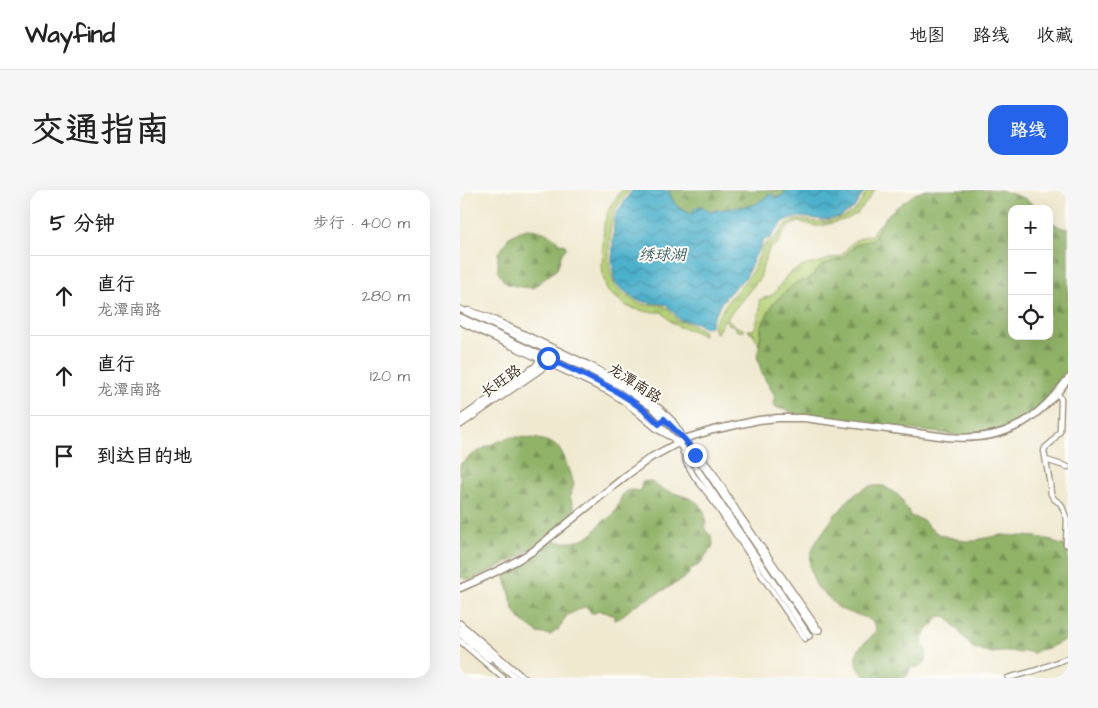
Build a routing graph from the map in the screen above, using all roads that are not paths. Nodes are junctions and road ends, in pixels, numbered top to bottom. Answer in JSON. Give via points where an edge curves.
{"nodes":[{"id":1,"x":460,"y":308,"type":"edge"},
{"id":2,"x":460,"y":317,"type":"edge"},
{"id":3,"x":486,"y":321,"type":"junction"},
{"id":4,"x":460,"y":322,"type":"edge"},
{"id":5,"x":483,"y":328,"type":"junction"},
{"id":6,"x":548,"y":350,"type":"junction"},
{"id":7,"x":544,"y":359,"type":"junction"},
{"id":8,"x":1068,"y":379,"type":"edge"},
{"id":9,"x":1057,"y":392,"type":"junction"},
{"id":10,"x":656,"y":405,"type":"junction"},
{"id":11,"x":657,"y":412,"type":"junction"},
{"id":12,"x":460,"y":419,"type":"edge"},
{"id":13,"x":662,"y":421,"type":"junction"},
{"id":14,"x":460,"y":425,"type":"edge"},
{"id":15,"x":682,"y":441,"type":"junction"},
{"id":16,"x":1046,"y":460,"type":"junction"},
{"id":17,"x":697,"y":463,"type":"junction"},
{"id":18,"x":1068,"y":467,"type":"edge"},
{"id":19,"x":1068,"y":545,"type":"edge"},
{"id":20,"x":752,"y":554,"type":"junction"},
{"id":21,"x":460,"y":588,"type":"edge"},
{"id":22,"x":460,"y":623,"type":"edge"},
{"id":23,"x":460,"y":629,"type":"edge"},
{"id":24,"x":819,"y":630,"type":"joint"},
{"id":25,"x":460,"y":634,"type":"edge"},
{"id":26,"x":807,"y":637,"type":"dead end"},
{"id":27,"x":460,"y":640,"type":"edge"},
{"id":28,"x":471,"y":642,"type":"junction"},
{"id":29,"x":1068,"y":658,"type":"edge"},
{"id":30,"x":513,"y":675,"type":"edge"},
{"id":31,"x":503,"y":676,"type":"edge"},
{"id":32,"x":524,"y":678,"type":"edge"},
{"id":33,"x":1008,"y":678,"type":"edge"}],
"edges":[{"from":1,"to":3,"type":"main road","name":"龙潭南路"},
{"from":1,"to":10,"type":"street","via":[[489,317],[592,366]]},
{"from":2,"to":5,"type":"main road","name":"龙潭南路"},
{"from":3,"to":5,"type":"main road"},
{"from":3,"to":6,"type":"main road","name":"龙潭南路"},
{"from":4,"to":7,"type":"street"},
{"from":5,"to":7,"type":"main road","name":"龙潭南路"},
{"from":6,"to":7,"type":"main road","name":"长旺路"},
{"from":6,"to":11,"type":"main road","name":"龙潭南路","via":[[622,387]]},
{"from":7,"to":12,"type":"main road","name":"长旺路"},
{"from":7,"to":13,"type":"main road","name":"龙潭南路","via":[[620,394]]},
{"from":7,"to":14,"type":"main road","name":"长旺路","via":[[541,368]]},
{"from":7,"to":15,"type":"street","via":[[617,396],[658,430]]},
{"from":8,"to":9,"type":"highway"},
{"from":9,"to":15,"type":"highway","via":[[1022,424],[984,436],[947,437],[804,418],[758,420]]},
{"from":9,"to":16,"type":"street","via":[[1061,399],[1060,428],[1045,448]]},
{"from":10,"to":11,"type":"main road"},
{"from":10,"to":15,"type":"street","via":[[673,421]]},
{"from":11,"to":13,"type":"main road","name":"龙潭南路"},
{"from":13,"to":15,"type":"main road","name":"龙潭南路"},
{"from":15,"to":17,"type":"main road","name":"龙潭南路"},
{"from":15,"to":20,"type":"street","via":[[681,450],[696,480]]},
{"from":15,"to":21,"type":"highway","via":[[632,470],[523,557]]},
{"from":15,"to":24,"type":"street","via":[[694,449],[715,475]]},
{"from":16,"to":18,"type":"street"},
{"from":16,"to":19,"type":"street","via":[[1051,494],[1061,504],[1067,519]]},
{"from":17,"to":20,"type":"main road","name":"龙潭南路"},
{"from":17,"to":24,"type":"main road","name":"龙潭南路","via":[[711,477],[814,630]]},
{"from":20,"to":26,"type":"main road","name":"龙潭南路"},
{"from":22,"to":28,"type":"street"},
{"from":23,"to":28,"type":"main road"},
{"from":25,"to":28,"type":"main road"},
{"from":27,"to":28,"type":"street"},
{"from":28,"to":30,"type":"main road"},
{"from":28,"to":31,"type":"main road"},
{"from":29,"to":33,"type":"street"},
{"from":30,"to":31,"type":"main road"},
{"from":30,"to":32,"type":"street"}]}
